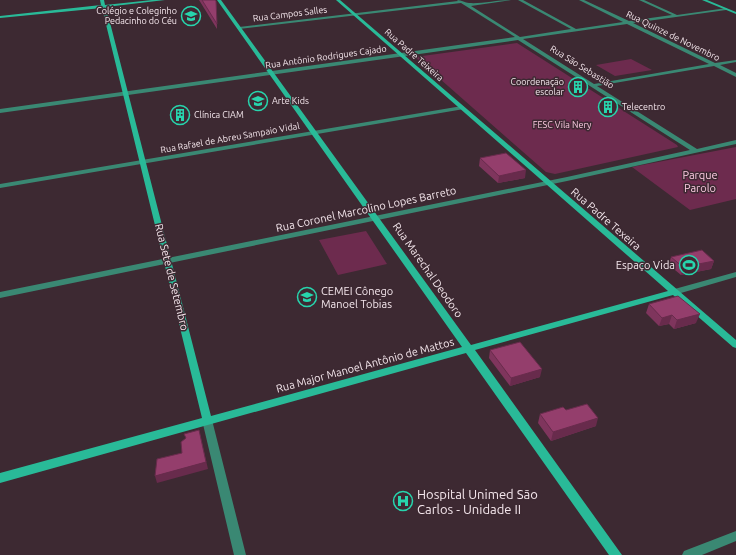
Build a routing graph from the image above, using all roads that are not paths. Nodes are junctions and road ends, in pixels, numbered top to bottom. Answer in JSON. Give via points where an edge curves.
{"nodes":[{"id":1,"x":163,"y":0,"type":"edge"},
{"id":2,"x":219,"y":0,"type":"edge"},
{"id":3,"x":338,"y":0,"type":"edge"},
{"id":4,"x":509,"y":0,"type":"edge"},
{"id":5,"x":520,"y":0,"type":"edge"},
{"id":6,"x":581,"y":0,"type":"edge"},
{"id":7,"x":642,"y":0,"type":"edge"},
{"id":8,"x":704,"y":0,"type":"edge"},
{"id":9,"x":460,"y":1,"type":"edge"},
{"id":10,"x":103,"y":3,"type":"edge"},
{"id":11,"x":466,"y":5,"type":"junction"},
{"id":12,"x":726,"y":9,"type":"junction"},
{"id":13,"x":736,"y":13,"type":"edge"},
{"id":14,"x":355,"y":15,"type":"junction"},
{"id":15,"x":675,"y":15,"type":"junction"},
{"id":16,"x":0,"y":17,"type":"edge"},
{"id":17,"x":627,"y":22,"type":"junction"},
{"id":18,"x":239,"y":28,"type":"junction"},
{"id":19,"x":575,"y":30,"type":"junction"},
{"id":20,"x":518,"y":38,"type":"junction"},
{"id":21,"x":401,"y":55,"type":"junction"},
{"id":22,"x":736,"y":60,"type":"edge"},
{"id":23,"x":714,"y":64,"type":"junction"},
{"id":24,"x":272,"y":73,"type":"junction"},
{"id":25,"x":736,"y":75,"type":"edge"},
{"id":26,"x":594,"y":85,"type":"junction"},
{"id":27,"x":127,"y":94,"type":"junction"},
{"id":28,"x":462,"y":108,"type":"junction"},
{"id":29,"x":0,"y":111,"type":"edge"},
{"id":30,"x":315,"y":133,"type":"junction"},
{"id":31,"x":736,"y":142,"type":"edge"},
{"id":32,"x":696,"y":150,"type":"junction"},
{"id":33,"x":144,"y":162,"type":"junction"},
{"id":34,"x":547,"y":183,"type":"junction"},
{"id":35,"x":0,"y":186,"type":"edge"},
{"id":36,"x":376,"y":218,"type":"junction"},
{"id":37,"x":169,"y":260,"type":"junction"},
{"id":38,"x":736,"y":274,"type":"edge"},
{"id":39,"x":674,"y":292,"type":"junction"},
{"id":40,"x":0,"y":296,"type":"edge"},
{"id":41,"x":736,"y":345,"type":"edge"},
{"id":42,"x":469,"y":350,"type":"junction"},
{"id":43,"x":207,"y":420,"type":"junction"},
{"id":44,"x":0,"y":478,"type":"edge"},
{"id":45,"x":736,"y":536,"type":"edge"},
{"id":46,"x":240,"y":555,"type":"edge"},
{"id":47,"x":616,"y":555,"type":"edge"},
{"id":48,"x":688,"y":555,"type":"edge"}],
"edges":[{"from":1,"to":10,"type":"main road"},
{"from":2,"to":18,"type":"main road","name":"Rua Marechal Deodoro"},
{"from":3,"to":14,"type":"main road"},
{"from":4,"to":11,"type":"street"},
{"from":5,"to":19,"type":"street"},
{"from":6,"to":17,"type":"street","name":"Rua Quinze de Novembro"},
{"from":7,"to":15,"type":"street"},
{"from":8,"to":12,"type":"main road"},
{"from":9,"to":11,"type":"street","name":"Rua São Sebastião"},
{"from":9,"to":14,"type":"street","name":"Rua Campos Salles"},
{"from":10,"to":16,"type":"main road"},
{"from":10,"to":27,"type":"main road","name":"Rua Sete de Setembro"},
{"from":11,"to":20,"type":"street","name":"Rua São Sebastião"},
{"from":12,"to":13,"type":"main road"},
{"from":12,"to":15,"type":"street","name":"Rua Antônio Rodrigues Cajado"},
{"from":14,"to":18,"type":"street","name":"Rua Campos Salles"},
{"from":14,"to":21,"type":"main road","name":"Rua Padre Teixeira"},
{"from":15,"to":17,"type":"street","name":"Rua Antônio Rodrigues Cajado"},
{"from":17,"to":19,"type":"street","name":"Rua Antônio Rodrigues Cajado"},
{"from":17,"to":23,"type":"street","name":"Rua Quinze de Novembro"},
{"from":18,"to":24,"type":"main road","name":"Rua Marechal Deodoro"},
{"from":19,"to":20,"type":"street","name":"Rua Antônio Rodrigues Cajado"},
{"from":20,"to":21,"type":"street","name":"Rua Antônio Rodrigues Cajado"},
{"from":20,"to":26,"type":"street","name":"Rua São Sebastião"},
{"from":21,"to":24,"type":"street","name":"Rua Antônio Rodrigues Cajado"},
{"from":21,"to":28,"type":"main road","name":"Rua Padre Teixeira"},
{"from":22,"to":23,"type":"street"},
{"from":23,"to":25,"type":"street","name":"Rua Quinze de Novembro"},
{"from":23,"to":26,"type":"street"},
{"from":24,"to":27,"type":"street","name":"Rua Antônio Rodrigues Cajado"},
{"from":24,"to":30,"type":"main road","name":"Rua Marechal Deodoro"},
{"from":26,"to":32,"type":"street","name":"Rua São Sebastião"},
{"from":27,"to":29,"type":"street","name":"Rua Antônio Rodrigues Cajado"},
{"from":27,"to":33,"type":"main road","name":"Rua Sete de Setembro"},
{"from":28,"to":30,"type":"street","name":"Rua Rafael de Abreu Sampaio Vidal"},
{"from":28,"to":34,"type":"main road","name":"Rua Padre Texeira"},
{"from":30,"to":33,"type":"street","name":"Rua Rafael de Abreu Sampaio Vidal"},
{"from":30,"to":36,"type":"main road","name":"Rua Marechal Deodoro"},
{"from":31,"to":32,"type":"street","name":"Rua Coronel Marcolino Lopes Barreto"},
{"from":32,"to":34,"type":"street","name":"Rua Coronel Marcolino Lopes Barreto"},
{"from":33,"to":35,"type":"street","name":"Rua Rafael de Abreu Sampaio Vidal"},
{"from":33,"to":37,"type":"main road","name":"Rua Sete de Setembro"},
{"from":34,"to":36,"type":"street","name":"Rua Coronel Marcolino Lopes Barreto"},
{"from":34,"to":39,"type":"main road","name":"Rua Padre Texeira"},
{"from":36,"to":37,"type":"street","name":"Rua Coronel Marcolino Lopes Barreto"},
{"from":36,"to":42,"type":"main road","name":"Rua Marechal Deodoro"},
{"from":37,"to":40,"type":"street","name":"Rua Coronel Marcolino Lopes Barreto"},
{"from":37,"to":43,"type":"main road","name":"Rua Sete de Setembro"},
{"from":38,"to":39,"type":"street","name":"Rua Major Manoel Antônio de Mattos"},
{"from":39,"to":41,"type":"main road","name":"Rua Padre Texeira"},
{"from":39,"to":42,"type":"main road","name":"Rua Major Manoel Antônio de Mattos"},
{"from":42,"to":43,"type":"main road","name":"Rua Major Manoel Antônio de Mattos"},
{"from":42,"to":47,"type":"main road","name":"Rua Marechal Deodoro"},
{"from":43,"to":44,"type":"main road","name":"Rua Major Manoel Antônio de Mattos"},
{"from":43,"to":46,"type":"street","name":"Rua Sete de Setembro"},
{"from":45,"to":48,"type":"street"}]}
